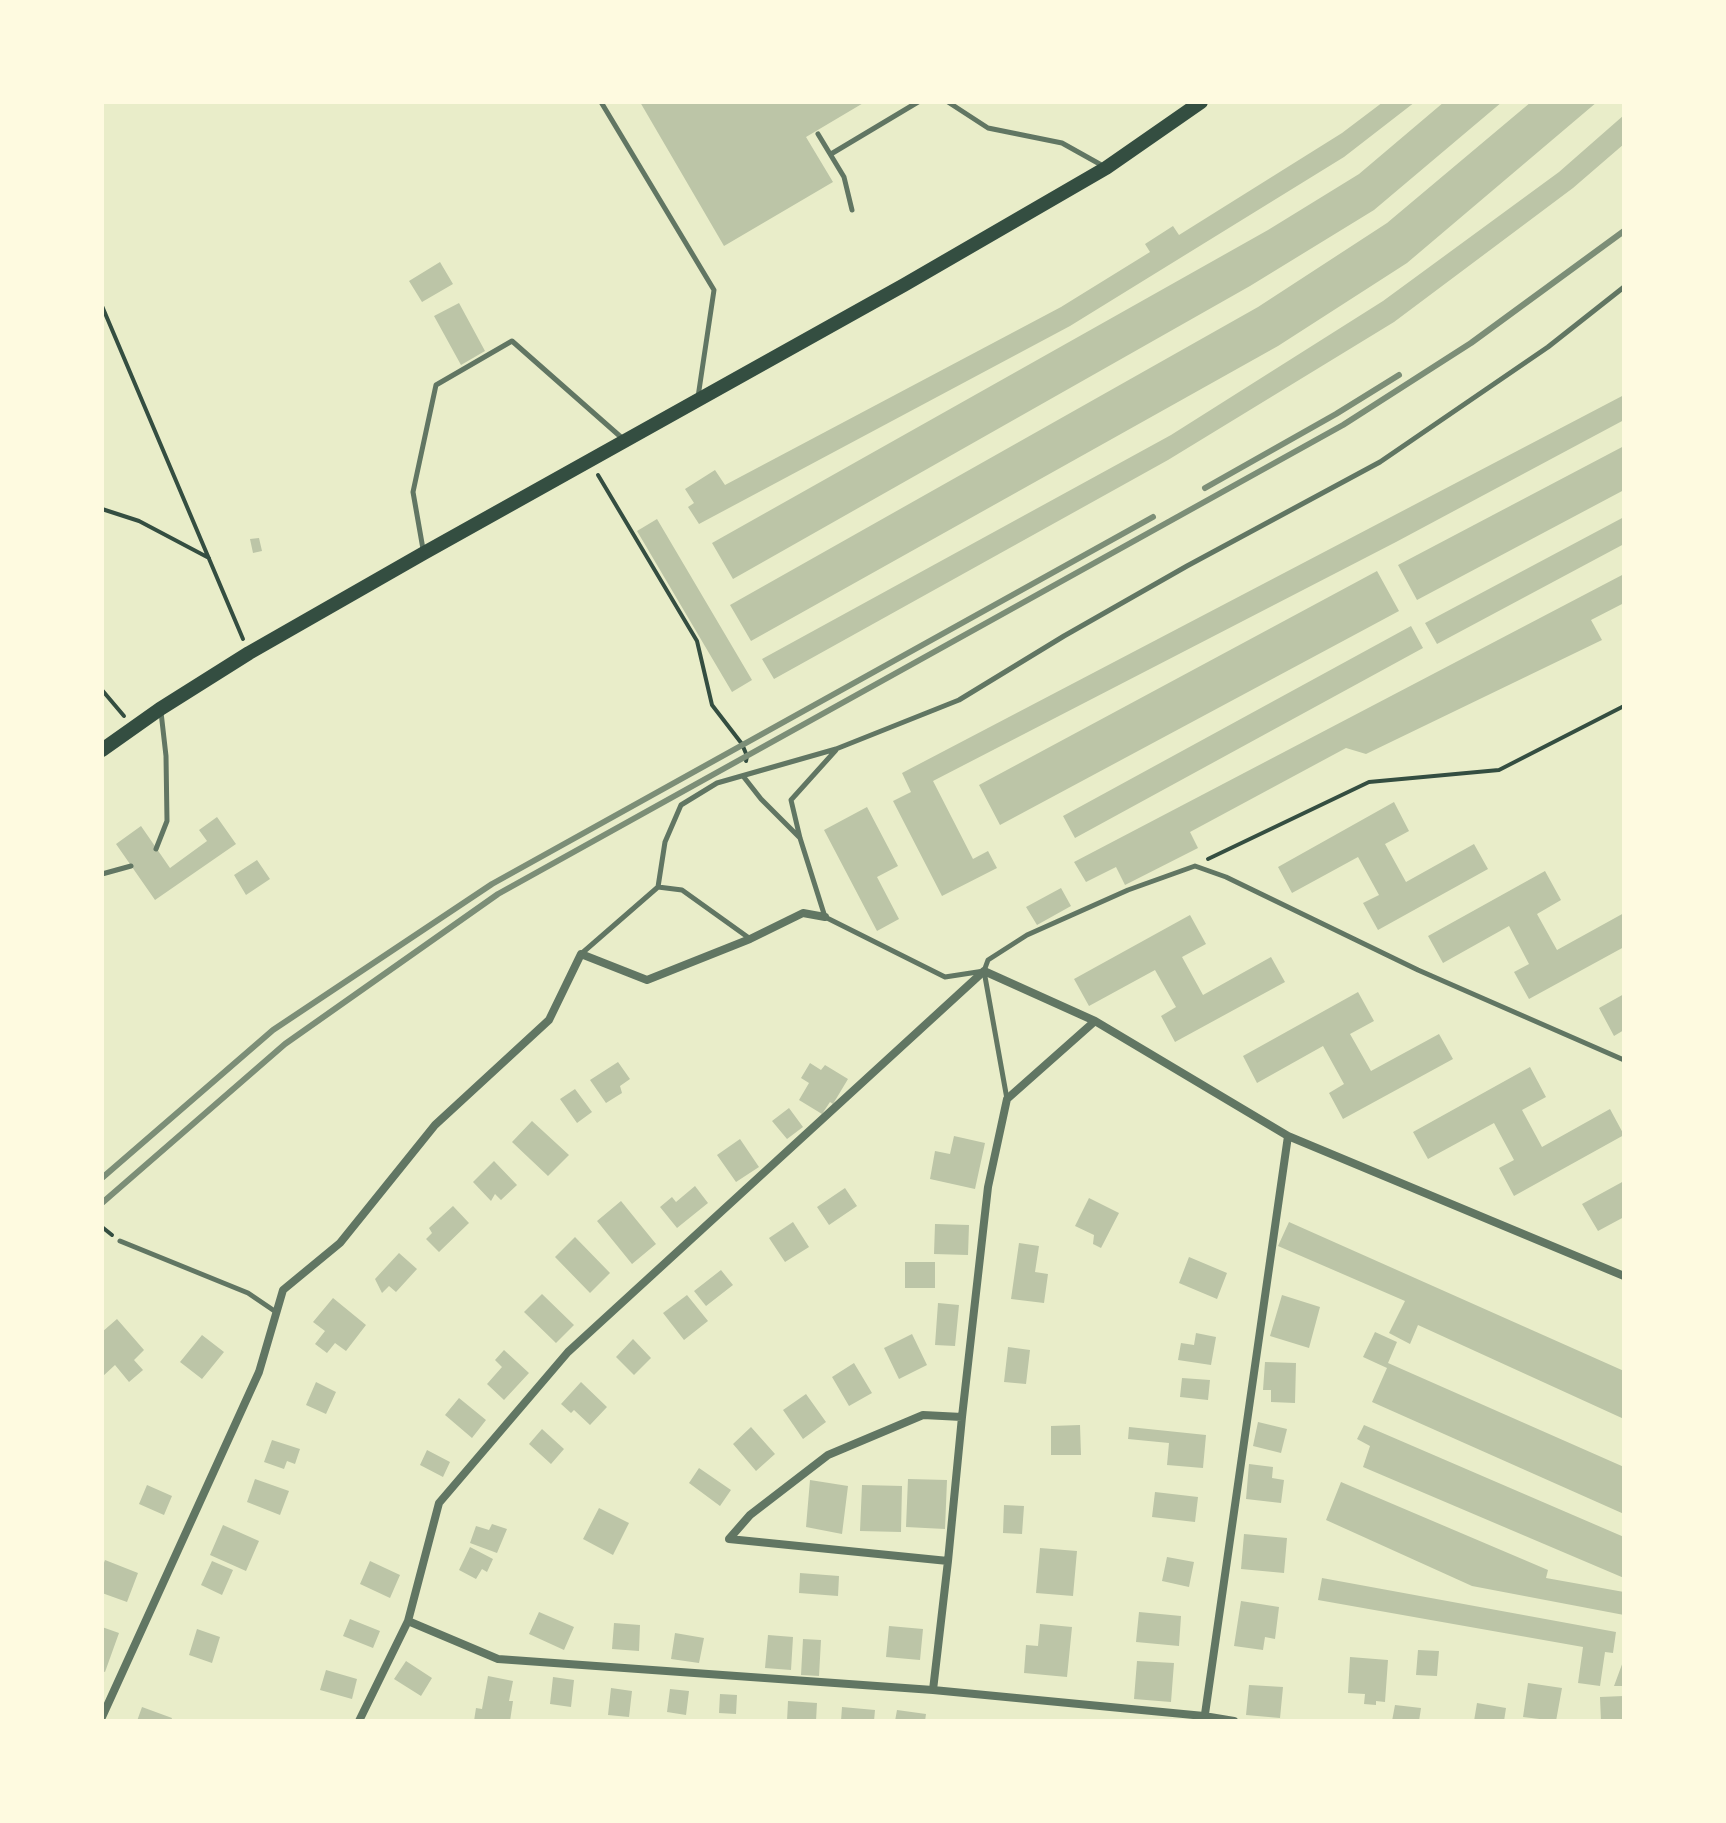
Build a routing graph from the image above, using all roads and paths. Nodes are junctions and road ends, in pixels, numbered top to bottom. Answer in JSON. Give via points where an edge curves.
{"nodes":[{"id":1,"x":601,"y":102,"type":"edge"},
{"id":2,"x":918,"y":102,"type":"edge"},
{"id":3,"x":948,"y":102,"type":"edge"},
{"id":4,"x":1201,"y":102,"type":"edge"},
{"id":5,"x":818,"y":134,"type":"dead end"},
{"id":6,"x":831,"y":154,"type":"junction"},
{"id":7,"x":1106,"y":168,"type":"junction"},
{"id":8,"x":852,"y":210,"type":"dead end"},
{"id":9,"x":1624,"y":287,"type":"edge"},
{"id":10,"x":102,"y":306,"type":"edge"},
{"id":11,"x":697,"y":401,"type":"junction"},
{"id":12,"x":626,"y":441,"type":"junction"},
{"id":13,"x":589,"y":461,"type":"junction"},
{"id":14,"x":102,"y":509,"type":"edge"},
{"id":15,"x":424,"y":553,"type":"junction"},
{"id":16,"x":209,"y":558,"type":"junction"},
{"id":17,"x":249,"y":653,"type":"junction"},
{"id":18,"x":102,"y":690,"type":"edge"},
{"id":19,"x":1624,"y":706,"type":"edge"},
{"id":20,"x":160,"y":709,"type":"junction"},
{"id":21,"x":134,"y":728,"type":"junction"},
{"id":22,"x":836,"y":749,"type":"junction"},
{"id":23,"x":102,"y":750,"type":"edge"},
{"id":24,"x":743,"y":776,"type":"junction"},
{"id":25,"x":800,"y":838,"type":"junction"},
{"id":26,"x":156,"y":849,"type":"dead end"},
{"id":27,"x":131,"y":866,"type":"dead end"},
{"id":28,"x":1195,"y":866,"type":"junction"},
{"id":29,"x":102,"y":874,"type":"edge"},
{"id":30,"x":658,"y":887,"type":"junction"},
{"id":31,"x":825,"y":917,"type":"junction"},
{"id":32,"x":750,"y":939,"type":"junction"},
{"id":33,"x":581,"y":954,"type":"junction"},
{"id":34,"x":984,"y":971,"type":"junction"},
{"id":35,"x":1095,"y":1021,"type":"junction"},
{"id":36,"x":1624,"y":1060,"type":"edge"},
{"id":37,"x":1007,"y":1099,"type":"junction"},
{"id":38,"x":1288,"y":1136,"type":"junction"},
{"id":39,"x":120,"y":1241,"type":"dead end"},
{"id":40,"x":1624,"y":1276,"type":"edge"},
{"id":41,"x":276,"y":1312,"type":"junction"},
{"id":42,"x":962,"y":1417,"type":"junction"},
{"id":43,"x":948,"y":1561,"type":"junction"},
{"id":44,"x":408,"y":1621,"type":"junction"},
{"id":45,"x":933,"y":1690,"type":"junction"},
{"id":46,"x":102,"y":1717,"type":"edge"},
{"id":47,"x":1204,"y":1719,"type":"edge"},
{"id":48,"x":359,"y":1721,"type":"edge"},
{"id":49,"x":1234,"y":1721,"type":"edge"}],
"edges":[{"from":1,"to":11,"type":"lane","via":[[714,290]]},
{"from":2,"to":6,"type":"lane"},
{"from":3,"to":7,"type":"lane","via":[[988,128],[1062,143]]},
{"from":4,"to":7,"type":"main road"},
{"from":5,"to":6,"type":"lane"},
{"from":6,"to":8,"type":"lane","via":[[844,177]]},
{"from":7,"to":11,"type":"main road"},
{"from":9,"to":22,"type":"lane","via":[[1548,347],[1380,462],[1187,566],[959,700]]},
{"from":10,"to":16,"type":"path"},
{"from":11,"to":12,"type":"main road"},
{"from":12,"to":13,"type":"main road"},
{"from":12,"to":15,"type":"lane","via":[[512,341],[436,385],[413,492]]},
{"from":13,"to":15,"type":"main road"},
{"from":13,"to":24,"type":"path","via":[[697,641],[712,705],[747,756]]},
{"from":14,"to":16,"type":"path","via":[[139,521]]},
{"from":15,"to":17,"type":"main road"},
{"from":16,"to":17,"type":"path"},
{"from":17,"to":20,"type":"main road"},
{"from":18,"to":21,"type":"path"},
{"from":19,"to":28,"type":"path","via":[[1499,770],[1369,782]]},
{"from":20,"to":21,"type":"main road"},
{"from":20,"to":26,"type":"lane","via":[[167,821]]},
{"from":21,"to":23,"type":"main road"},
{"from":22,"to":24,"type":"lane"},
{"from":22,"to":25,"type":"lane","via":[[791,800]]},
{"from":24,"to":25,"type":"lane"},
{"from":24,"to":30,"type":"lane","via":[[717,783],[681,805],[665,842]]},
{"from":25,"to":31,"type":"lane"},
{"from":27,"to":29,"type":"lane"},
{"from":28,"to":34,"type":"lane","via":[[1027,935],[988,960]]},
{"from":28,"to":36,"type":"lane"},
{"from":30,"to":32,"type":"lane","via":[[682,890]]},
{"from":30,"to":33,"type":"lane"},
{"from":31,"to":32,"type":"street","via":[[803,913]]},
{"from":31,"to":34,"type":"lane","via":[[945,977]]},
{"from":32,"to":33,"type":"street","via":[[647,980]]},
{"from":33,"to":41,"type":"street","via":[[549,1020],[435,1125],[340,1243],[283,1290]]},
{"from":34,"to":35,"type":"street"},
{"from":34,"to":37,"type":"lane"},
{"from":34,"to":44,"type":"street","via":[[568,1352],[439,1503]]},
{"from":35,"to":37,"type":"street"},
{"from":35,"to":38,"type":"street"},
{"from":37,"to":42,"type":"street","via":[[988,1187]]},
{"from":38,"to":40,"type":"street"},
{"from":38,"to":47,"type":"street"},
{"from":39,"to":41,"type":"lane","via":[[248,1293]]},
{"from":41,"to":46,"type":"street","via":[[259,1372]]},
{"from":42,"to":43,"type":"street"},
{"from":42,"to":43,"type":"street","via":[[923,1415],[828,1455],[750,1515],[729,1539]]},
{"from":43,"to":45,"type":"street"},
{"from":44,"to":45,"type":"street","via":[[498,1659]]},
{"from":44,"to":48,"type":"street"},
{"from":45,"to":47,"type":"street"},
{"from":47,"to":49,"type":"street"}]}
